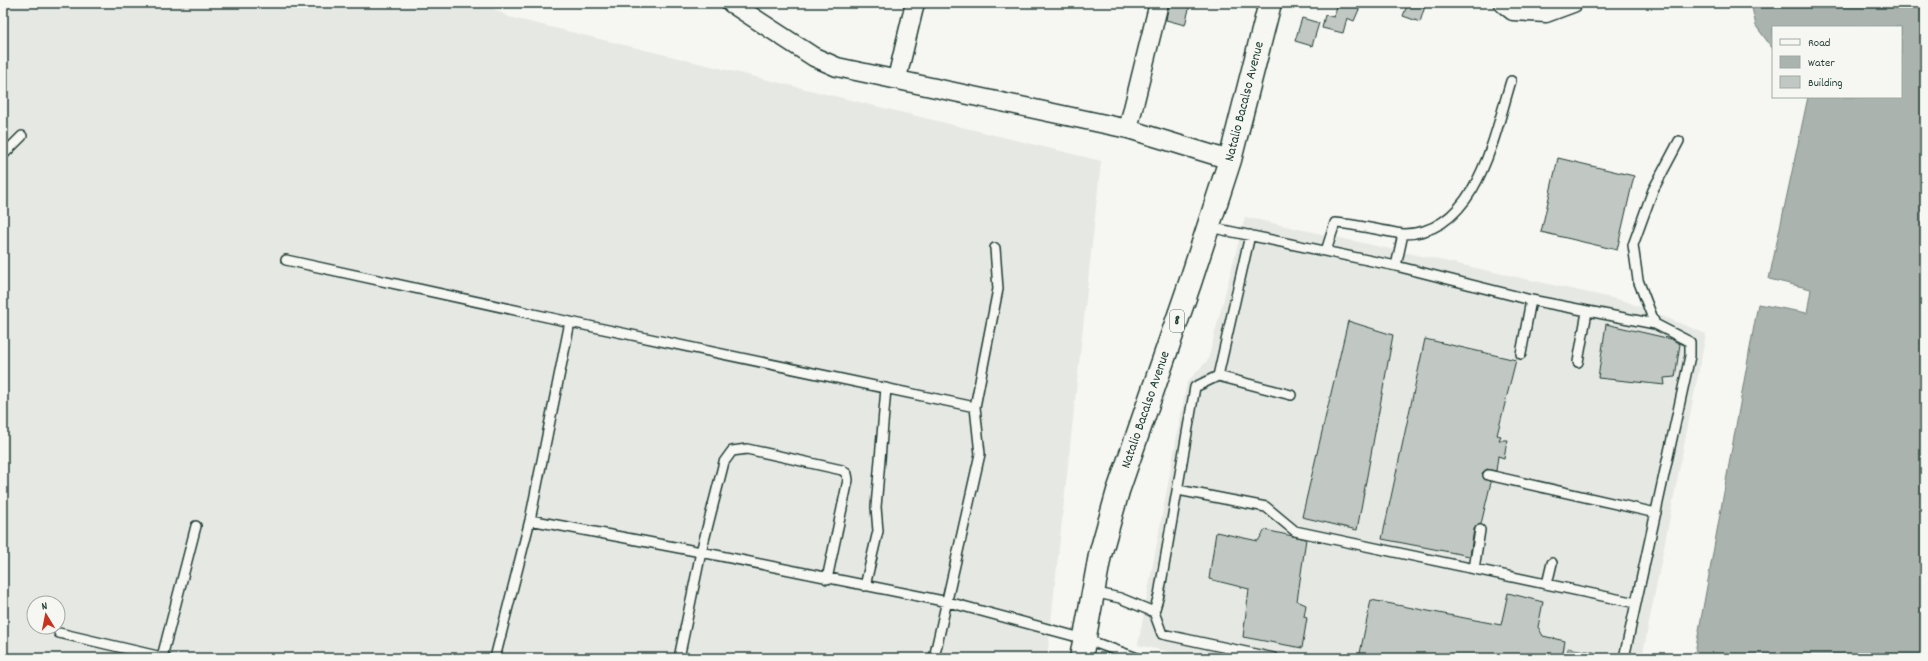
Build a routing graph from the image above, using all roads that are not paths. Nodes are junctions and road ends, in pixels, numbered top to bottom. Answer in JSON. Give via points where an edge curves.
{"nodes":[{"id":1,"x":731,"y":3,"type":"edge"},
{"id":2,"x":915,"y":3,"type":"edge"},
{"id":3,"x":1159,"y":3,"type":"edge"},
{"id":4,"x":1270,"y":3,"type":"edge"},
{"id":5,"x":1503,"y":3,"type":"edge"},
{"id":6,"x":1573,"y":3,"type":"edge"},
{"id":7,"x":897,"y":78,"type":"junction"},
{"id":8,"x":1511,"y":81,"type":"dead end"},
{"id":9,"x":1128,"y":129,"type":"junction"},
{"id":10,"x":22,"y":136,"type":"dead end"},
{"id":11,"x":1679,"y":141,"type":"dead end"},
{"id":12,"x":3,"y":155,"type":"edge"},
{"id":13,"x":1230,"y":160,"type":"junction"},
{"id":14,"x":1209,"y":226,"type":"junction"},
{"id":15,"x":1403,"y":234,"type":"junction"},
{"id":16,"x":1250,"y":235,"type":"junction"},
{"id":17,"x":995,"y":248,"type":"dead end"},
{"id":18,"x":1326,"y":251,"type":"junction"},
{"id":19,"x":286,"y":260,"type":"dead end"},
{"id":20,"x":1396,"y":266,"type":"junction"},
{"id":21,"x":1531,"y":300,"type":"junction"},
{"id":22,"x":1587,"y":312,"type":"junction"},
{"id":23,"x":570,"y":322,"type":"junction"},
{"id":24,"x":1655,"y":324,"type":"junction"},
{"id":25,"x":1521,"y":354,"type":"dead end"},
{"id":26,"x":1578,"y":362,"type":"dead end"},
{"id":27,"x":1218,"y":376,"type":"junction"},
{"id":28,"x":886,"y":388,"type":"junction"},
{"id":29,"x":1291,"y":395,"type":"dead end"},
{"id":30,"x":975,"y":406,"type":"junction"},
{"id":31,"x":1488,"y":475,"type":"dead end"},
{"id":32,"x":1178,"y":490,"type":"junction"},
{"id":33,"x":1656,"y":513,"type":"junction"},
{"id":34,"x":530,"y":520,"type":"junction"},
{"id":35,"x":196,"y":526,"type":"dead end"},
{"id":36,"x":1480,"y":530,"type":"dead end"},
{"id":37,"x":701,"y":552,"type":"junction"},
{"id":38,"x":1552,"y":563,"type":"dead end"},
{"id":39,"x":1474,"y":569,"type":"junction"},
{"id":40,"x":826,"y":579,"type":"junction"},
{"id":41,"x":1546,"y":584,"type":"junction"},
{"id":42,"x":865,"y":586,"type":"junction"},
{"id":43,"x":1094,"y":592,"type":"junction"},
{"id":44,"x":948,"y":602,"type":"junction"},
{"id":45,"x":1636,"y":603,"type":"junction"},
{"id":46,"x":1154,"y":612,"type":"junction"},
{"id":47,"x":66,"y":635,"type":"edge"},
{"id":48,"x":1083,"y":648,"type":"edge"},
{"id":49,"x":132,"y":654,"type":"edge"},
{"id":50,"x":164,"y":657,"type":"edge"},
{"id":51,"x":495,"y":658,"type":"edge"},
{"id":52,"x":679,"y":658,"type":"edge"},
{"id":53,"x":934,"y":658,"type":"edge"},
{"id":54,"x":1132,"y":658,"type":"edge"},
{"id":55,"x":1274,"y":658,"type":"edge"},
{"id":56,"x":1624,"y":658,"type":"edge"}],
"edges":[{"from":1,"to":7,"type":"street","via":[[751,18],[837,67]]},
{"from":2,"to":7,"type":"street"},
{"from":3,"to":9,"type":"street"},
{"from":4,"to":13,"type":"highway","name":"Natalio Bacalso Avenue","number":"8"},
{"from":5,"to":6,"type":"street","via":[[1513,11],[1546,13]]},
{"from":7,"to":9,"type":"street"},
{"from":8,"to":15,"type":"lane","via":[[1485,163],[1466,200],[1446,221],[1427,230]]},
{"from":9,"to":13,"type":"street"},
{"from":10,"to":12,"type":"lane"},
{"from":11,"to":24,"type":"lane","via":[[1653,190],[1633,246],[1638,280]]},
{"from":13,"to":14,"type":"highway","name":"Natalio Bacalso Avenue","number":"8"},
{"from":14,"to":16,"type":"lane"},
{"from":14,"to":43,"type":"highway","name":"Natalio Bacalso Avenue","number":"8","via":[[1118,491],[1100,555]]},
{"from":15,"to":18,"type":"lane","via":[[1335,223]]},
{"from":15,"to":20,"type":"lane"},
{"from":16,"to":18,"type":"lane"},
{"from":16,"to":27,"type":"lane"},
{"from":17,"to":30,"type":"lane","via":[[998,289]]},
{"from":18,"to":20,"type":"lane"},
{"from":19,"to":23,"type":"lane"},
{"from":20,"to":21,"type":"lane"},
{"from":21,"to":22,"type":"lane"},
{"from":21,"to":25,"type":"lane"},
{"from":22,"to":24,"type":"lane"},
{"from":22,"to":26,"type":"lane"},
{"from":23,"to":28,"type":"lane"},
{"from":23,"to":34,"type":"lane"},
{"from":24,"to":33,"type":"lane","via":[[1690,342],[1690,356]]},
{"from":27,"to":29,"type":"lane"},
{"from":27,"to":32,"type":"lane","via":[[1195,387]]},
{"from":28,"to":30,"type":"lane"},
{"from":28,"to":42,"type":"lane","via":[[876,507],[878,531]]},
{"from":30,"to":44,"type":"lane","via":[[980,454]]},
{"from":31,"to":33,"type":"lane"},
{"from":32,"to":39,"type":"lane","via":[[1266,507],[1295,531]]},
{"from":32,"to":46,"type":"lane"},
{"from":33,"to":45,"type":"lane"},
{"from":34,"to":37,"type":"lane"},
{"from":34,"to":51,"type":"lane"},
{"from":35,"to":50,"type":"lane"},
{"from":36,"to":39,"type":"lane"},
{"from":37,"to":40,"type":"lane"},
{"from":37,"to":40,"type":"lane","via":[[724,462],[732,451],[747,449],[842,470],[847,474],[848,480]]},
{"from":37,"to":52,"type":"lane"},
{"from":38,"to":41,"type":"lane"},
{"from":39,"to":41,"type":"lane"},
{"from":40,"to":42,"type":"lane"},
{"from":41,"to":45,"type":"lane"},
{"from":42,"to":44,"type":"lane"},
{"from":43,"to":46,"type":"lane","via":[[1120,598]]},
{"from":43,"to":48,"type":"highway","name":"Natalio Bacalso Avenue","number":"8"},
{"from":44,"to":48,"type":"lane"},
{"from":44,"to":53,"type":"lane"},
{"from":45,"to":56,"type":"lane"},
{"from":46,"to":55,"type":"lane","via":[[1162,634]]},
{"from":47,"to":49,"type":"lane"},
{"from":48,"to":54,"type":"lane"},
{"from":49,"to":50,"type":"lane"}]}
